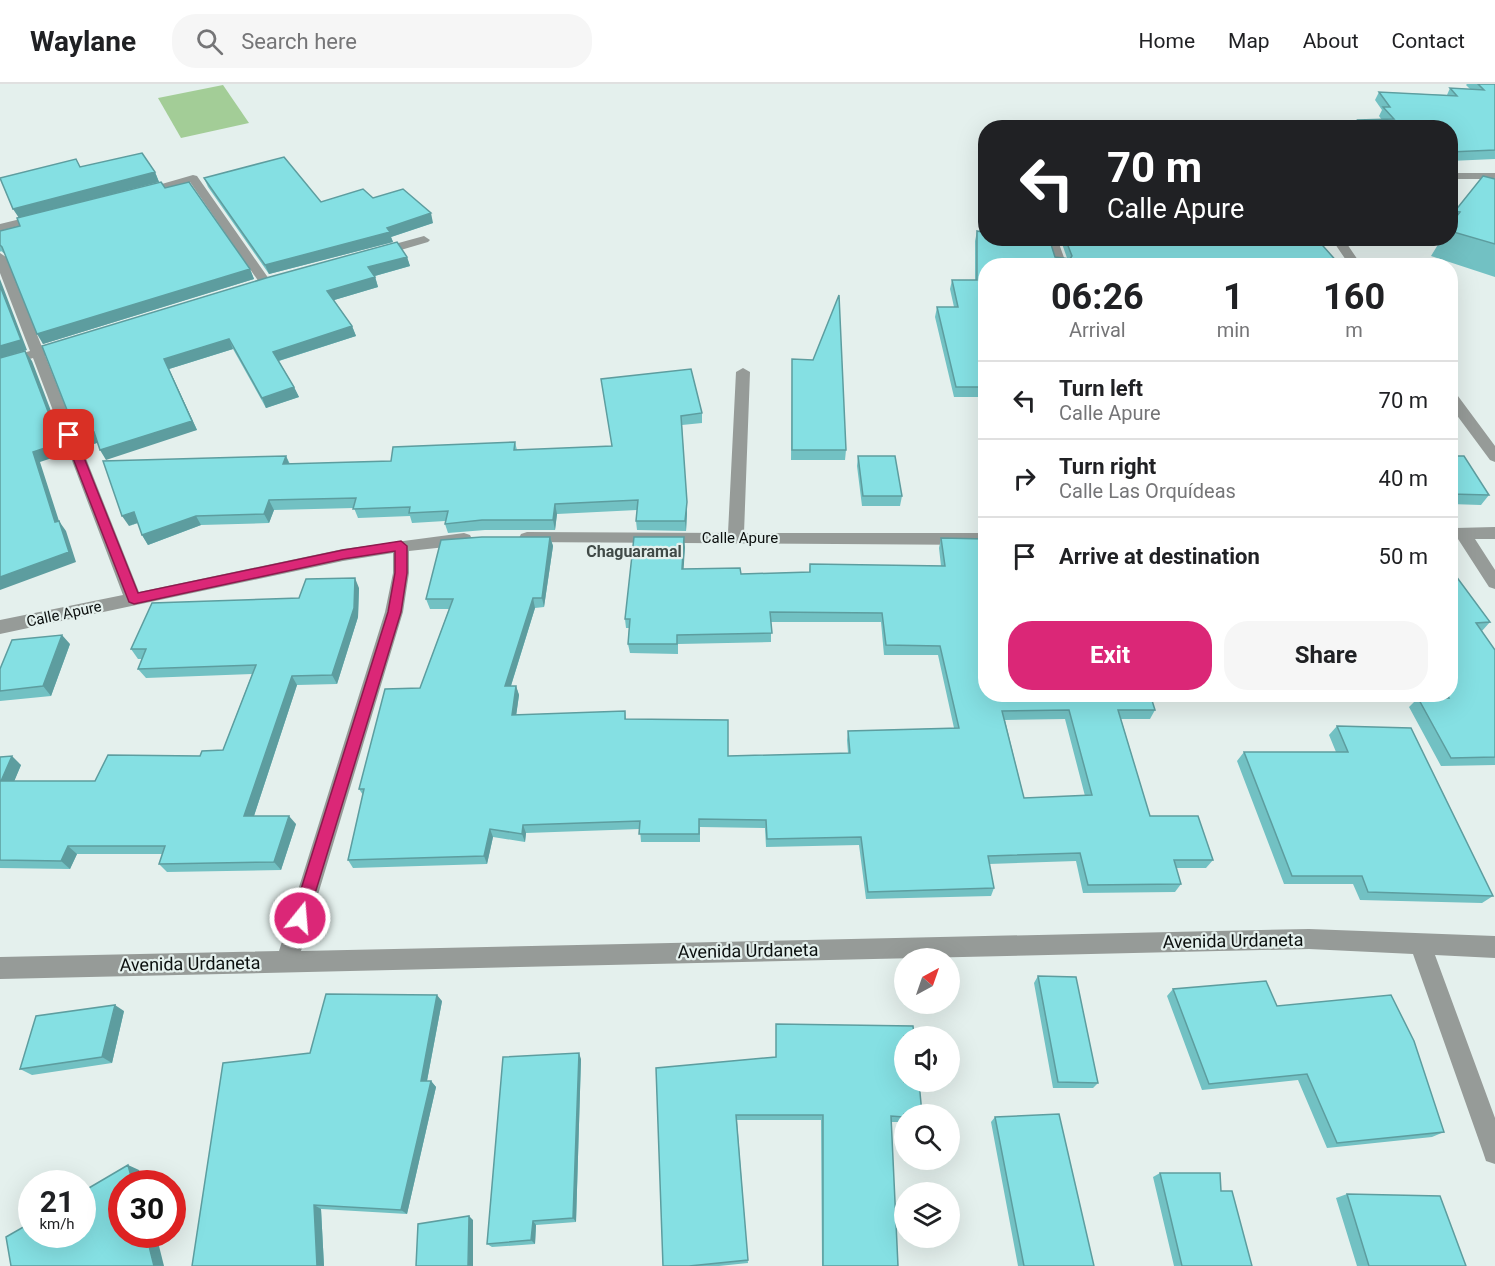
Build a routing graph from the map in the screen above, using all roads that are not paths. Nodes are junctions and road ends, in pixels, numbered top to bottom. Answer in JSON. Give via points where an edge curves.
{"nodes":[{"id":1,"x":1458,"y":176,"type":"edge"},
{"id":2,"x":1495,"y":176,"type":"edge"},
{"id":3,"x":125,"y":196,"type":"edge"},
{"id":4,"x":57,"y":213,"type":"edge"},
{"id":5,"x":0,"y":228,"type":"edge"},
{"id":6,"x":424,"y":240,"type":"dead end"},
{"id":7,"x":367,"y":255,"type":"edge"},
{"id":8,"x":0,"y":257,"type":"edge"},
{"id":9,"x":265,"y":282,"type":"edge"},
{"id":10,"x":83,"y":338,"type":"edge"},
{"id":11,"x":37,"y":352,"type":"junction"},
{"id":12,"x":0,"y":364,"type":"edge"},
{"id":13,"x":743,"y":372,"type":"dead end"},
{"id":14,"x":1458,"y":406,"type":"edge"},
{"id":15,"x":1495,"y":457,"type":"edge"},
{"id":16,"x":1495,"y":533,"type":"edge"},
{"id":17,"x":1458,"y":534,"type":"edge"},
{"id":18,"x":1458,"y":535,"type":"edge"},
{"id":19,"x":485,"y":538,"type":"edge"},
{"id":20,"x":509,"y":538,"type":"edge"},
{"id":21,"x":736,"y":538,"type":"junction"},
{"id":22,"x":978,"y":539,"type":"edge"},
{"id":23,"x":401,"y":546,"type":"junction"},
{"id":24,"x":1495,"y":583,"type":"edge"},
{"id":25,"x":134,"y":599,"type":"junction"},
{"id":26,"x":0,"y":627,"type":"edge"},
{"id":27,"x":1420,"y":944,"type":"junction"},
{"id":28,"x":1495,"y":947,"type":"edge"},
{"id":29,"x":287,"y":962,"type":"junction"},
{"id":30,"x":0,"y":968,"type":"edge"},
{"id":31,"x":1495,"y":1152,"type":"edge"}],
"edges":[{"from":1,"to":2,"type":"street"},
{"from":3,"to":9,"type":"street","via":[[193,178]]},
{"from":4,"to":5,"type":"street"},
{"from":6,"to":7,"type":"street"},
{"from":8,"to":11,"type":"street"},
{"from":10,"to":11,"type":"street"},
{"from":11,"to":12,"type":"street"},
{"from":11,"to":25,"type":"street"},
{"from":13,"to":21,"type":"street"},
{"from":14,"to":15,"type":"street"},
{"from":16,"to":17,"type":"street"},
{"from":18,"to":24,"type":"street"},
{"from":19,"to":23,"type":"street","name":"Calle Apure"},
{"from":20,"to":21,"type":"street","name":"Calle Apure"},
{"from":21,"to":22,"type":"street","name":"Calle Apure"},
{"from":23,"to":25,"type":"street","name":"Calle Apure"},
{"from":23,"to":29,"type":"street","via":[[394,612]]},
{"from":25,"to":26,"type":"street","name":"Calle Apure"},
{"from":27,"to":28,"type":"street","name":"Avenida Urdaneta"},
{"from":27,"to":29,"type":"street","name":"Avenida Urdaneta","via":[[1309,939]]},
{"from":27,"to":31,"type":"street"},
{"from":29,"to":30,"type":"street","name":"Avenida Urdaneta"}]}
